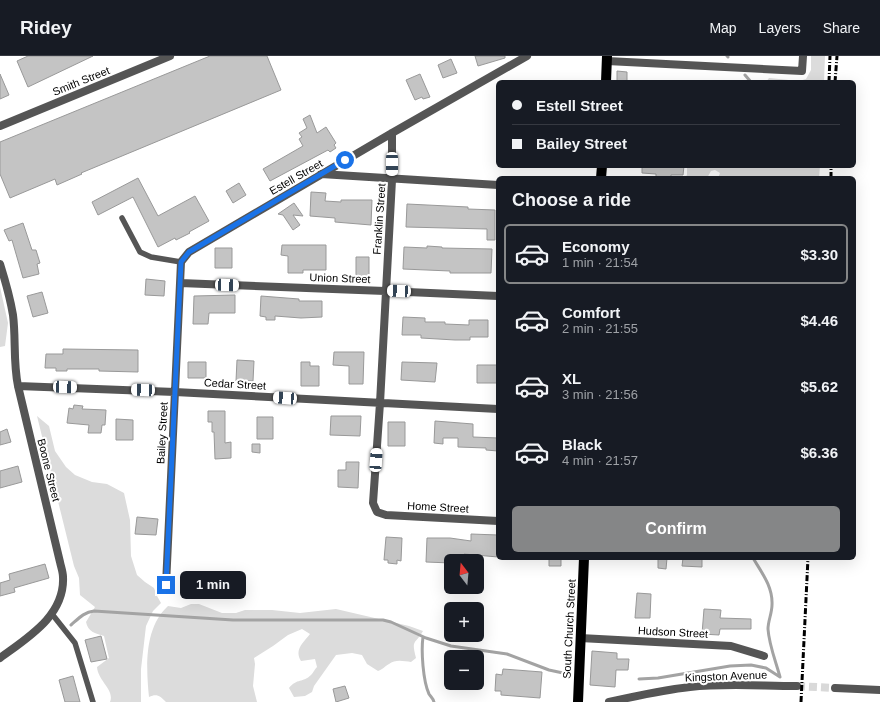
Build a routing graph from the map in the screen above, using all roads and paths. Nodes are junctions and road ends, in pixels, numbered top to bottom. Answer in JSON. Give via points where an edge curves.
{"nodes":[{"id":1,"x":170,"y":56,"type":"edge"},
{"id":2,"x":803,"y":56,"type":"edge"},
{"id":3,"x":522,"y":57,"type":"edge"},
{"id":4,"x":607,"y":59,"type":"edge"},
{"id":5,"x":606,"y":80,"type":"edge"},
{"id":6,"x":0,"y":126,"type":"edge"},
{"id":7,"x":392,"y":132,"type":"junction"},
{"id":8,"x":321,"y":174,"type":"junction"},
{"id":9,"x":392,"y":180,"type":"junction"},
{"id":10,"x":496,"y":185,"type":"edge"},
{"id":11,"x":122,"y":218,"type":"dead end"},
{"id":12,"x":181,"y":262,"type":"junction"},
{"id":13,"x":0,"y":264,"type":"edge"},
{"id":14,"x":180,"y":283,"type":"junction"},
{"id":15,"x":385,"y":291,"type":"junction"},
{"id":16,"x":496,"y":296,"type":"edge"},
{"id":17,"x":18,"y":386,"type":"junction"},
{"id":18,"x":175,"y":392,"type":"junction"},
{"id":19,"x":380,"y":404,"type":"junction"},
{"id":20,"x":496,"y":409,"type":"edge"},
{"id":21,"x":377,"y":512,"type":"joint"},
{"id":22,"x":496,"y":521,"type":"edge"},
{"id":23,"x":584,"y":560,"type":"edge"},
{"id":24,"x":166,"y":585,"type":"dead end"},
{"id":25,"x":52,"y":614,"type":"junction"},
{"id":26,"x":580,"y":638,"type":"junction"},
{"id":27,"x":764,"y":656,"type":"dead end"},
{"id":28,"x":0,"y":658,"type":"edge"},
{"id":29,"x":797,"y":686,"type":"tunnel mouth"},
{"id":30,"x":835,"y":688,"type":"tunnel mouth"},
{"id":31,"x":880,"y":690,"type":"edge"},
{"id":32,"x":93,"y":702,"type":"edge"},
{"id":33,"x":578,"y":702,"type":"edge"},
{"id":34,"x":609,"y":702,"type":"edge"}],
"edges":[{"from":1,"to":6,"type":"street","name":"Smith Street"},
{"from":2,"to":4,"type":"street","via":[[802,71]]},
{"from":3,"to":7,"type":"street","name":"Estell Street"},
{"from":4,"to":5,"type":"main road"},
{"from":7,"to":8,"type":"street","name":"Estell Street"},
{"from":7,"to":9,"type":"street","name":"Franklin Street"},
{"from":8,"to":9,"type":"street"},
{"from":8,"to":12,"type":"street","name":"Estell Street","via":[[189,252]]},
{"from":9,"to":10,"type":"street"},
{"from":9,"to":15,"type":"street","name":"Franklin Street"},
{"from":11,"to":12,"type":"lane","via":[[140,252],[151,257]]},
{"from":12,"to":14,"type":"street"},
{"from":13,"to":17,"type":"street","name":"Boone Street","via":[[12,314]]},
{"from":14,"to":15,"type":"street","name":"Union Street"},
{"from":14,"to":18,"type":"street","name":"Bailey Street"},
{"from":15,"to":16,"type":"street","name":"Union Street"},
{"from":15,"to":19,"type":"street","name":"Franklin Street"},
{"from":17,"to":18,"type":"street","name":"Cedar Street"},
{"from":17,"to":25,"type":"street","name":"Boone Street","via":[[63,578],[60,596]]},
{"from":18,"to":19,"type":"street","name":"Cedar Street"},
{"from":18,"to":24,"type":"street","name":"Bailey Street"},
{"from":19,"to":20,"type":"street","name":"Cedar Street"},
{"from":19,"to":21,"type":"street","name":"Franklin Street","via":[[373,503]]},
{"from":21,"to":22,"type":"street","name":"Home Street","via":[[386,515]]},
{"from":23,"to":26,"type":"main road","name":"South Church Street"},
{"from":25,"to":28,"type":"street","name":"Boone Street"},
{"from":25,"to":32,"type":"lane","via":[[75,643]]},
{"from":26,"to":27,"type":"street","name":"Hudson Street","via":[[731,646]]},
{"from":26,"to":33,"type":"main road","name":"South Church Street"},
{"from":29,"to":34,"type":"street","name":"Kingston Avenue","via":[[690,687]]},
{"from":30,"to":31,"type":"street"}]}
